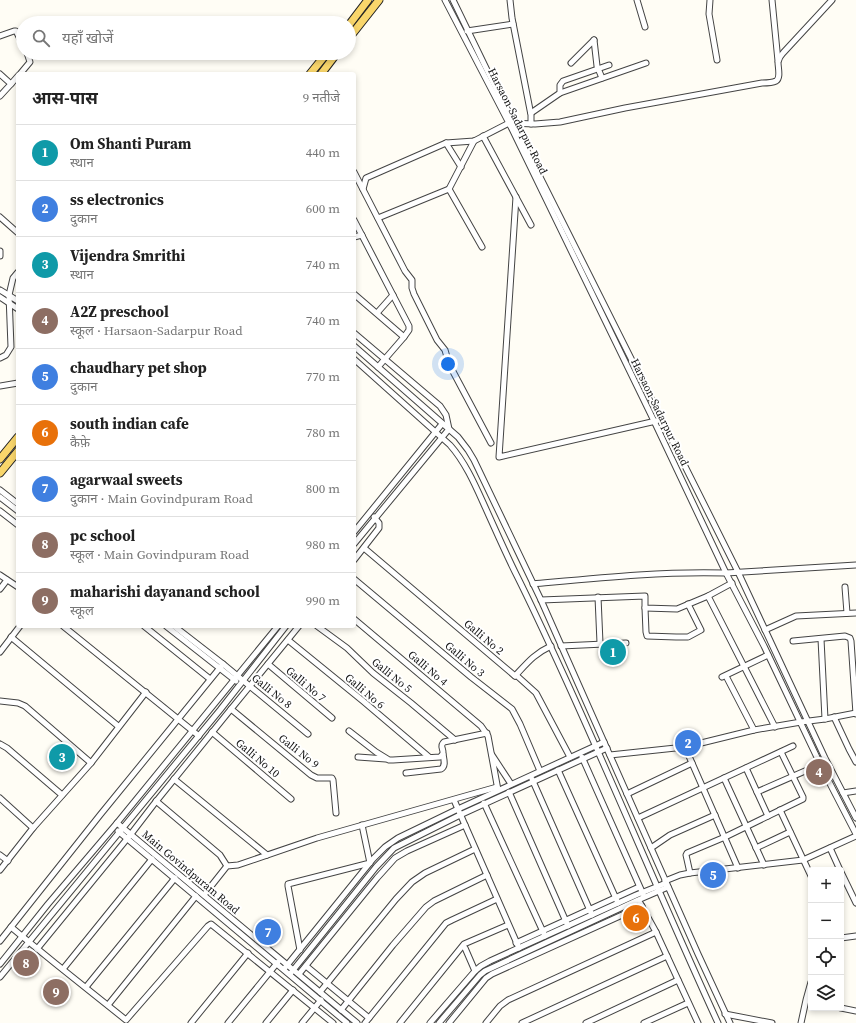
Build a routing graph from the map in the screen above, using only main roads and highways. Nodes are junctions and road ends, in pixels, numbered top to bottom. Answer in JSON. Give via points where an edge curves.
{"nodes":[{"id":1,"x":368,"y":0,"type":"edge"},
{"id":2,"x":379,"y":0,"type":"edge"},
{"id":3,"x":356,"y":16,"type":"edge"},
{"id":4,"x":356,"y":29,"type":"edge"},
{"id":5,"x":321,"y":60,"type":"edge"},
{"id":6,"x":332,"y":60,"type":"edge"},
{"id":7,"x":312,"y":72,"type":"edge"},
{"id":8,"x":323,"y":72,"type":"edge"},
{"id":9,"x":16,"y":439,"type":"edge"},
{"id":10,"x":16,"y":453,"type":"edge"},
{"id":11,"x":0,"y":459,"type":"edge"},
{"id":12,"x":0,"y":473,"type":"edge"}],
"edges":[{"from":1,"to":3,"type":"main road"},
{"from":2,"to":4,"type":"main road"},
{"from":5,"to":7,"type":"main road"},
{"from":6,"to":8,"type":"main road"},
{"from":9,"to":11,"type":"main road"},
{"from":10,"to":12,"type":"main road"}]}
